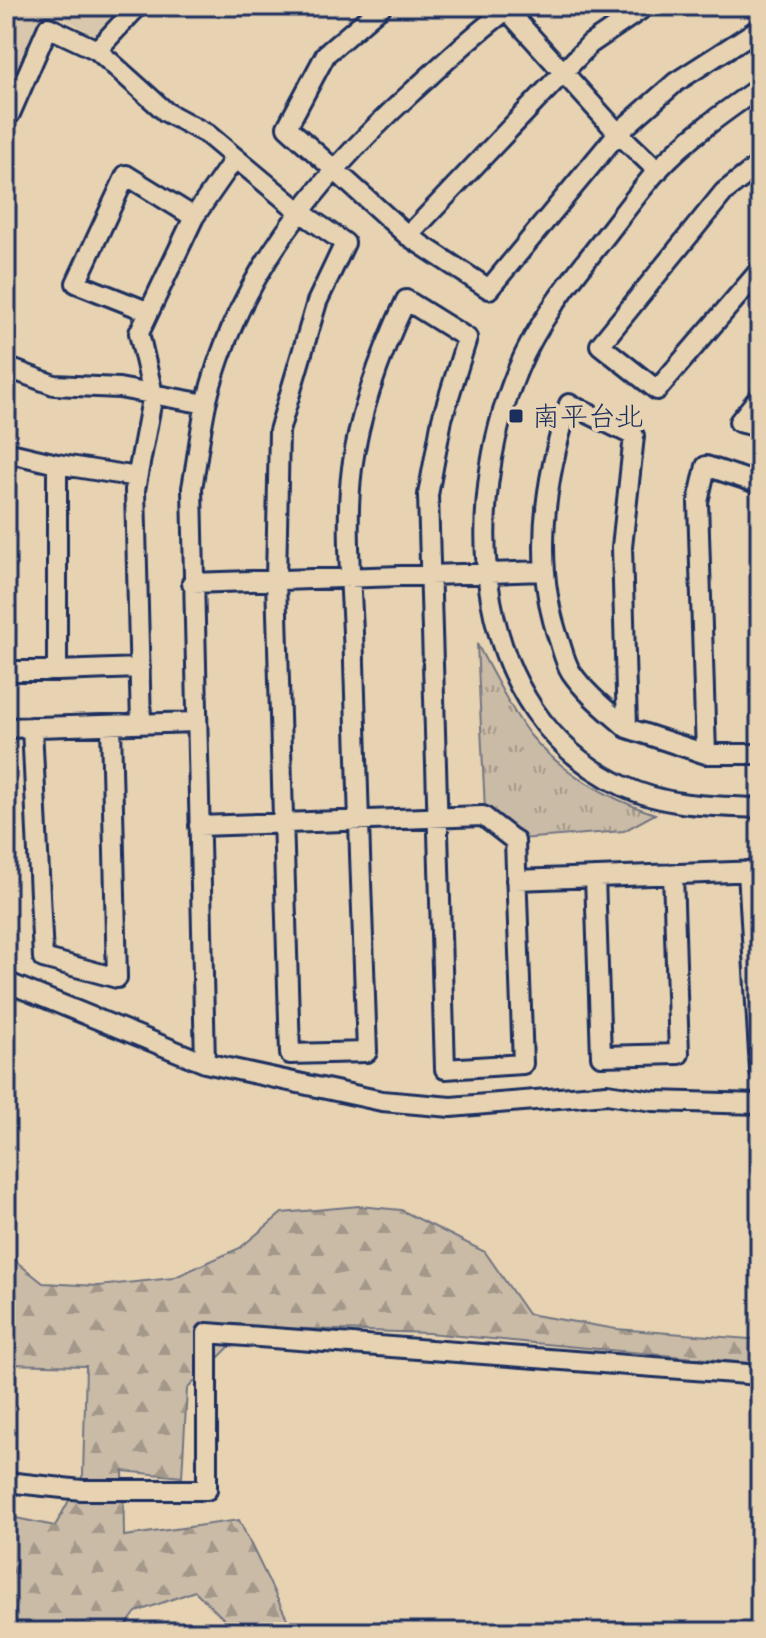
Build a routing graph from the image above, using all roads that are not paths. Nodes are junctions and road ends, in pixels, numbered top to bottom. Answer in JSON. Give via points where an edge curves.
{"nodes":[{"id":1,"x":138,"y":6,"type":"edge"},
{"id":2,"x":382,"y":6,"type":"edge"},
{"id":3,"x":646,"y":6,"type":"edge"},
{"id":4,"x":510,"y":8,"type":"edge"},
{"id":5,"x":760,"y":28,"type":"edge"},
{"id":6,"x":97,"y":50,"type":"junction"},
{"id":7,"x":562,"y":71,"type":"junction"},
{"id":8,"x":760,"y":87,"type":"edge"},
{"id":9,"x":6,"y":111,"type":"edge"},
{"id":10,"x":618,"y":133,"type":"junction"},
{"id":11,"x":235,"y":158,"type":"junction"},
{"id":12,"x":760,"y":164,"type":"edge"},
{"id":13,"x":333,"y":168,"type":"junction"},
{"id":14,"x":658,"y":171,"type":"junction"},
{"id":15,"x":299,"y":211,"type":"junction"},
{"id":16,"x":194,"y":217,"type":"junction"},
{"id":17,"x":408,"y":236,"type":"junction"},
{"id":18,"x":760,"y":270,"type":"edge"},
{"id":19,"x":147,"y":311,"type":"junction"},
{"id":20,"x":6,"y":367,"type":"edge"},
{"id":21,"x":153,"y":394,"type":"junction"},
{"id":22,"x":760,"y":396,"type":"edge"},
{"id":23,"x":206,"y":404,"type":"junction"},
{"id":24,"x":760,"y":427,"type":"edge"},
{"id":25,"x":6,"y":452,"type":"edge"},
{"id":26,"x":57,"y":464,"type":"junction"},
{"id":27,"x":137,"y":477,"type":"junction"},
{"id":28,"x":760,"y":484,"type":"edge"},
{"id":29,"x":545,"y":571,"type":"junction"},
{"id":30,"x":487,"y":572,"type":"junction"},
{"id":31,"x":430,"y":574,"type":"junction"},
{"id":32,"x":352,"y":577,"type":"junction"},
{"id":33,"x":276,"y":580,"type":"junction"},
{"id":34,"x":192,"y":583,"type":"junction"},
{"id":35,"x":140,"y":668,"type":"junction"},
{"id":36,"x":6,"y":671,"type":"edge"},
{"id":37,"x":57,"y":671,"type":"junction"},
{"id":38,"x":196,"y":722,"type":"junction"},
{"id":39,"x":141,"y":724,"type":"junction"},
{"id":40,"x":111,"y":725,"type":"junction"},
{"id":41,"x":32,"y":727,"type":"junction"},
{"id":42,"x":6,"y":728,"type":"edge"},
{"id":43,"x":627,"y":728,"type":"junction"},
{"id":44,"x":706,"y":754,"type":"junction"},
{"id":45,"x":760,"y":754,"type":"edge"},
{"id":46,"x":760,"y":808,"type":"edge"},
{"id":47,"x":435,"y":816,"type":"junction"},
{"id":48,"x":359,"y":819,"type":"junction"},
{"id":49,"x":282,"y":823,"type":"junction"},
{"id":50,"x":199,"y":826,"type":"junction"},
{"id":51,"x":754,"y":871,"type":"edge"},
{"id":52,"x":673,"y":874,"type":"junction"},
{"id":53,"x":595,"y":877,"type":"junction"},
{"id":54,"x":516,"y":880,"type":"junction"},
{"id":55,"x":756,"y":934,"type":"edge"},
{"id":56,"x":6,"y":982,"type":"edge"},
{"id":57,"x":757,"y":1004,"type":"edge"},
{"id":58,"x":205,"y":1063,"type":"junction"},
{"id":59,"x":760,"y":1070,"type":"edge"},
{"id":60,"x":760,"y":1104,"type":"edge"},
{"id":61,"x":760,"y":1375,"type":"edge"},
{"id":62,"x":6,"y":1482,"type":"edge"}],
"edges":[{"from":1,"to":6,"type":"street"},
{"from":2,"to":13,"type":"street","via":[[326,54],[287,127]]},
{"from":3,"to":7,"type":"street","via":[[590,44]]},
{"from":4,"to":7,"type":"street"},
{"from":4,"to":13,"type":"street"},
{"from":5,"to":10,"type":"street","via":[[676,82]]},
{"from":6,"to":9,"type":"street","via":[[48,27],[10,114]]},
{"from":6,"to":11,"type":"street","via":[[166,112],[207,134]]},
{"from":7,"to":10,"type":"street"},
{"from":7,"to":17,"type":"street"},
{"from":8,"to":14,"type":"street"},
{"from":10,"to":14,"type":"street"},
{"from":10,"to":17,"type":"street","via":[[489,289]]},
{"from":11,"to":15,"type":"street"},
{"from":11,"to":16,"type":"street"},
{"from":12,"to":18,"type":"street","via":[[724,192],[600,345],[657,390]]},
{"from":13,"to":15,"type":"street"},
{"from":13,"to":17,"type":"street"},
{"from":14,"to":30,"type":"street","via":[[553,304],[518,369],[489,473]]},
{"from":15,"to":23,"type":"street","via":[[263,264],[226,343]]},
{"from":15,"to":33,"type":"street","via":[[345,243],[317,302],[279,431]]},
{"from":16,"to":19,"type":"street"},
{"from":16,"to":19,"type":"street","via":[[126,175],[76,283]]},
{"from":19,"to":21,"type":"street","via":[[139,333]]},
{"from":20,"to":21,"type":"street","via":[[54,385]]},
{"from":21,"to":23,"type":"street"},
{"from":21,"to":27,"type":"street"},
{"from":22,"to":24,"type":"street","via":[[739,422]]},
{"from":23,"to":34,"type":"street","via":[[192,488]]},
{"from":25,"to":26,"type":"street"},
{"from":26,"to":27,"type":"street"},
{"from":26,"to":37,"type":"street"},
{"from":27,"to":35,"type":"street"},
{"from":28,"to":44,"type":"street","via":[[706,466],[698,502]]},
{"from":29,"to":30,"type":"street"},
{"from":29,"to":43,"type":"street","via":[[550,614],[570,670]]},
{"from":29,"to":43,"type":"street","via":[[545,497],[569,404],[634,436],[622,547]]},
{"from":30,"to":31,"type":"street"},
{"from":30,"to":46,"type":"street","via":[[496,629],[508,663],[532,706],[570,748],[622,786],[652,796],[704,806]]},
{"from":31,"to":32,"type":"street"},
{"from":31,"to":32,"type":"street","via":[[428,495],[454,373],[467,338],[406,300],[382,351],[352,467]]},
{"from":31,"to":47,"type":"street"},
{"from":32,"to":33,"type":"street"},
{"from":32,"to":48,"type":"street"},
{"from":33,"to":34,"type":"street"},
{"from":33,"to":49,"type":"street"},
{"from":34,"to":38,"type":"street"},
{"from":35,"to":37,"type":"street"},
{"from":35,"to":39,"type":"street"},
{"from":36,"to":37,"type":"street"},
{"from":38,"to":39,"type":"street"},
{"from":38,"to":50,"type":"street"},
{"from":39,"to":40,"type":"street"},
{"from":40,"to":41,"type":"street"},
{"from":40,"to":41,"type":"street","via":[[117,978],[43,958]]},
{"from":41,"to":42,"type":"street"},
{"from":43,"to":44,"type":"street"},
{"from":44,"to":45,"type":"street"},
{"from":47,"to":48,"type":"street"},
{"from":47,"to":54,"type":"street","via":[[483,816],[515,841]]},
{"from":47,"to":54,"type":"street","via":[[445,1069],[523,1064]]},
{"from":48,"to":49,"type":"street"},
{"from":48,"to":49,"type":"street","via":[[367,1052],[290,1054]]},
{"from":49,"to":50,"type":"street"},
{"from":50,"to":58,"type":"street"},
{"from":51,"to":52,"type":"street"},
{"from":51,"to":55,"type":"street"},
{"from":52,"to":53,"type":"street"},
{"from":52,"to":53,"type":"street","via":[[679,1054],[601,1056]]},
{"from":53,"to":54,"type":"street"},
{"from":55,"to":57,"type":"street"},
{"from":56,"to":58,"type":"street"},
{"from":57,"to":59,"type":"street"},
{"from":58,"to":60,"type":"street","via":[[382,1101],[451,1107],[607,1094]]},
{"from":61,"to":62,"type":"street","via":[[207,1333],[207,1490],[82,1490]]}]}
